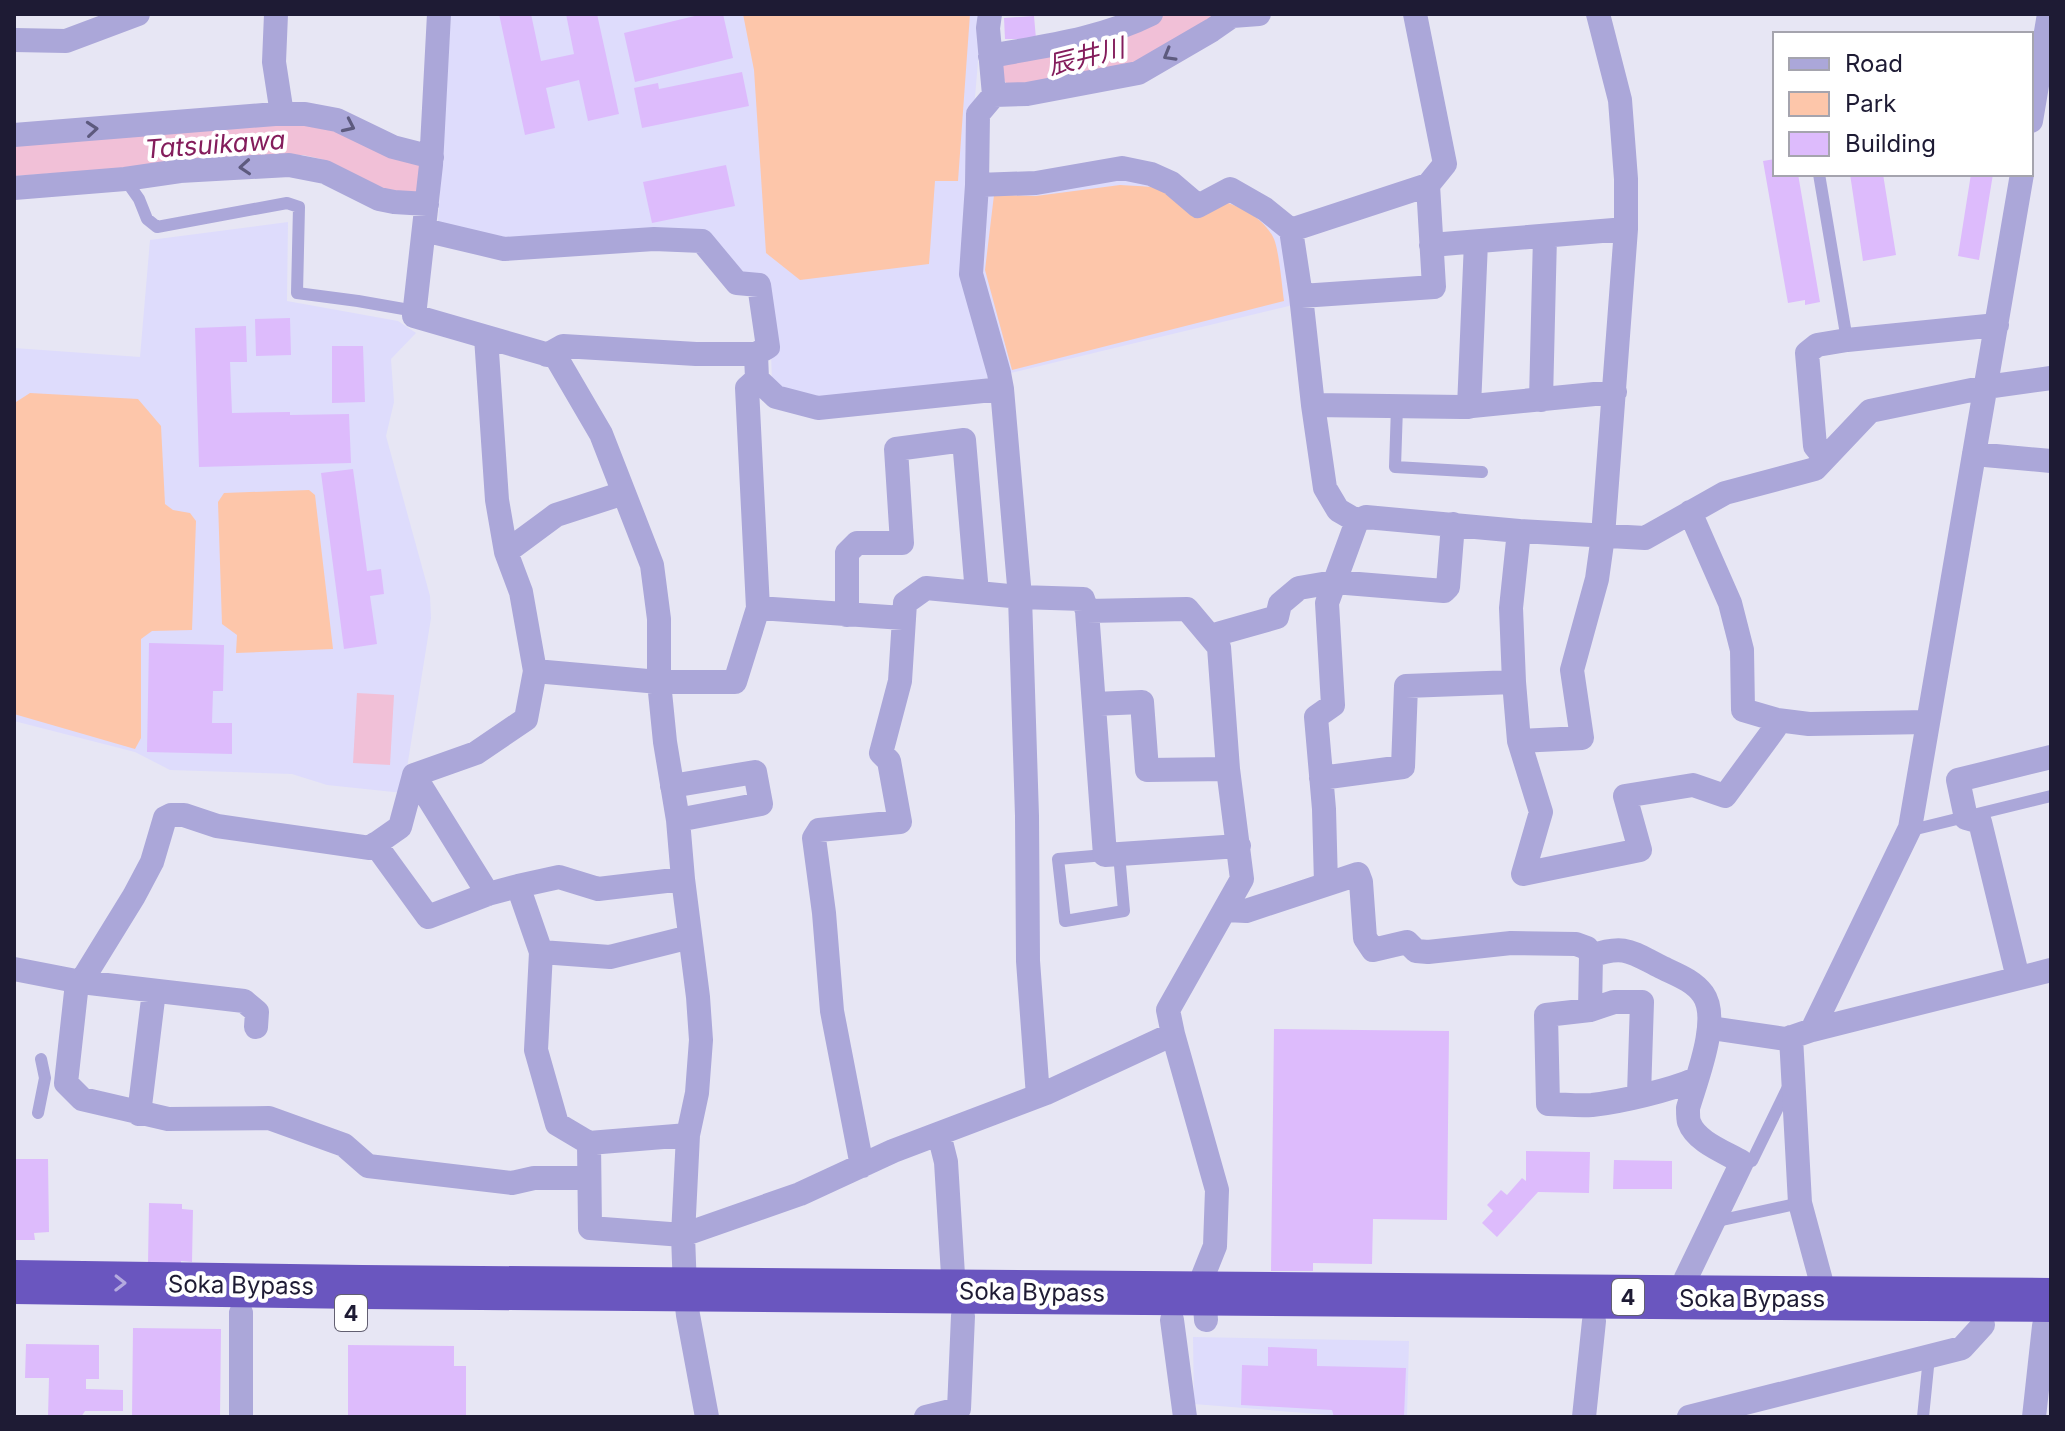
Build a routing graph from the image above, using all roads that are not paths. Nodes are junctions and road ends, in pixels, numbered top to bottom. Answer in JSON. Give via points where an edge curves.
{"nodes":[{"id":1,"x":138,"y":14,"type":"edge"},
{"id":2,"x":276,"y":14,"type":"edge"},
{"id":3,"x":439,"y":14,"type":"edge"},
{"id":4,"x":990,"y":14,"type":"edge"},
{"id":5,"x":1151,"y":14,"type":"edge"},
{"id":6,"x":1259,"y":14,"type":"edge"},
{"id":7,"x":1415,"y":14,"type":"edge"},
{"id":8,"x":1598,"y":14,"type":"edge"},
{"id":9,"x":2049,"y":14,"type":"edge"},
{"id":10,"x":1234,"y":15,"type":"edge"},
{"id":11,"x":14,"y":40,"type":"edge"},
{"id":12,"x":990,"y":56,"type":"junction"},
{"id":13,"x":994,"y":95,"type":"junction"},
{"id":14,"x":2043,"y":97,"type":"edge"},
{"id":15,"x":282,"y":114,"type":"junction"},
{"id":16,"x":2033,"y":117,"type":"edge"},
{"id":17,"x":14,"y":135,"type":"edge"},
{"id":18,"x":432,"y":157,"type":"junction"},
{"id":19,"x":1819,"y":176,"type":"edge"},
{"id":20,"x":2022,"y":176,"type":"edge"},
{"id":21,"x":125,"y":179,"type":"junction"},
{"id":22,"x":977,"y":185,"type":"junction"},
{"id":23,"x":1428,"y":185,"type":"junction"},
{"id":24,"x":14,"y":188,"type":"edge"},
{"id":25,"x":427,"y":204,"type":"junction"},
{"id":26,"x":1626,"y":229,"type":"junction"},
{"id":27,"x":424,"y":230,"type":"junction"},
{"id":28,"x":1291,"y":230,"type":"junction"},
{"id":29,"x":1545,"y":236,"type":"junction"},
{"id":30,"x":1476,"y":242,"type":"junction"},
{"id":31,"x":1431,"y":245,"type":"junction"},
{"id":32,"x":1301,"y":296,"type":"junction"},
{"id":33,"x":415,"y":311,"type":"junction"},
{"id":34,"x":1997,"y":325,"type":"junction"},
{"id":35,"x":486,"y":337,"type":"junction"},
{"id":36,"x":1847,"y":340,"type":"junction"},
{"id":37,"x":756,"y":354,"type":"junction"},
{"id":38,"x":547,"y":355,"type":"junction"},
{"id":39,"x":2051,"y":378,"type":"edge"},
{"id":40,"x":757,"y":379,"type":"junction"},
{"id":41,"x":1986,"y":387,"type":"junction"},
{"id":42,"x":1002,"y":389,"type":"junction"},
{"id":43,"x":1615,"y":392,"type":"junction"},
{"id":44,"x":1541,"y":400,"type":"junction"},
{"id":45,"x":1313,"y":405,"type":"junction"},
{"id":46,"x":1397,"y":407,"type":"junction"},
{"id":47,"x":1469,"y":407,"type":"junction"},
{"id":48,"x":1974,"y":454,"type":"junction"},
{"id":49,"x":1825,"y":458,"type":"junction"},
{"id":50,"x":2051,"y":461,"type":"edge"},
{"id":51,"x":1482,"y":472,"type":"dead end"},
{"id":52,"x":624,"y":493,"type":"junction"},
{"id":53,"x":1690,"y":512,"type":"junction"},
{"id":54,"x":1357,"y":521,"type":"junction"},
{"id":55,"x":1453,"y":524,"type":"junction"},
{"id":56,"x":1519,"y":531,"type":"junction"},
{"id":57,"x":1603,"y":536,"type":"junction"},
{"id":58,"x":506,"y":552,"type":"junction"},
{"id":59,"x":1334,"y":582,"type":"junction"},
{"id":60,"x":977,"y":593,"type":"junction"},
{"id":61,"x":1020,"y":597,"type":"junction"},
{"id":62,"x":758,"y":608,"type":"junction"},
{"id":63,"x":1087,"y":611,"type":"junction"},
{"id":64,"x":847,"y":615,"type":"junction"},
{"id":65,"x":903,"y":618,"type":"junction"},
{"id":66,"x":1210,"y":636,"type":"junction"},
{"id":67,"x":535,"y":671,"type":"junction"},
{"id":68,"x":659,"y":682,"type":"junction"},
{"id":69,"x":1514,"y":682,"type":"junction"},
{"id":70,"x":1094,"y":704,"type":"junction"},
{"id":71,"x":1777,"y":720,"type":"junction"},
{"id":72,"x":1928,"y":722,"type":"junction"},
{"id":73,"x":1519,"y":741,"type":"junction"},
{"id":74,"x":2051,"y":757,"type":"edge"},
{"id":75,"x":1228,"y":769,"type":"junction"},
{"id":76,"x":414,"y":775,"type":"junction"},
{"id":77,"x":1321,"y":778,"type":"junction"},
{"id":78,"x":672,"y":786,"type":"junction"},
{"id":79,"x":2051,"y":796,"type":"edge"},
{"id":80,"x":1966,"y":818,"type":"junction"},
{"id":81,"x":678,"y":820,"type":"junction"},
{"id":82,"x":1910,"y":828,"type":"junction"},
{"id":83,"x":375,"y":844,"type":"junction"},
{"id":84,"x":1239,"y":846,"type":"junction"},
{"id":85,"x":1112,"y":854,"type":"junction"},
{"id":86,"x":683,"y":879,"type":"junction"},
{"id":87,"x":1326,"y":884,"type":"junction"},
{"id":88,"x":518,"y":886,"type":"junction"},
{"id":89,"x":488,"y":894,"type":"junction"},
{"id":90,"x":1226,"y":910,"type":"junction"},
{"id":91,"x":690,"y":937,"type":"junction"},
{"id":92,"x":541,"y":952,"type":"junction"},
{"id":93,"x":1591,"y":956,"type":"junction"},
{"id":94,"x":14,"y":969,"type":"edge"},
{"id":95,"x":2051,"y":970,"type":"edge"},
{"id":96,"x":2018,"y":978,"type":"junction"},
{"id":97,"x":81,"y":982,"type":"junction"},
{"id":98,"x":154,"y":991,"type":"junction"},
{"id":99,"x":1590,"y":1010,"type":"junction"},
{"id":100,"x":256,"y":1027,"type":"dead end"},
{"id":101,"x":1711,"y":1028,"type":"junction"},
{"id":102,"x":1173,"y":1034,"type":"junction"},
{"id":103,"x":1802,"y":1034,"type":"junction"},
{"id":104,"x":41,"y":1059,"type":"dead end"},
{"id":105,"x":1793,"y":1078,"type":"junction"},
{"id":106,"x":1696,"y":1079,"type":"junction"},
{"id":107,"x":1639,"y":1095,"type":"junction"},
{"id":108,"x":1038,"y":1096,"type":"junction"},
{"id":109,"x":40,"y":1113,"type":"dead end"},
{"id":110,"x":139,"y":1114,"type":"junction"},
{"id":111,"x":939,"y":1134,"type":"junction"},
{"id":112,"x":688,"y":1135,"type":"junction"},
{"id":113,"x":589,"y":1143,"type":"junction"},
{"id":114,"x":1742,"y":1162,"type":"junction"},
{"id":115,"x":862,"y":1166,"type":"junction"},
{"id":116,"x":589,"y":1178,"type":"junction"},
{"id":117,"x":1800,"y":1203,"type":"junction"},
{"id":118,"x":1713,"y":1223,"type":"junction"},
{"id":119,"x":683,"y":1235,"type":"junction"},
{"id":120,"x":14,"y":1282,"type":"edge"},
{"id":121,"x":1681,"y":1297,"type":"junction"},
{"id":122,"x":1826,"y":1299,"type":"junction"},
{"id":123,"x":687,"y":1302,"type":"junction"},
{"id":124,"x":959,"y":1304,"type":"junction"},
{"id":125,"x":1194,"y":1311,"type":"junction"},
{"id":126,"x":14,"y":1312,"type":"edge"},
{"id":127,"x":241,"y":1313,"type":"junction"},
{"id":128,"x":2049,"y":1317,"type":"edge"},
{"id":129,"x":1594,"y":1321,"type":"junction"},
{"id":130,"x":1983,"y":1325,"type":"junction"},
{"id":131,"x":1929,"y":1357,"type":"junction"},
{"id":132,"x":241,"y":1417,"type":"edge"},
{"id":133,"x":707,"y":1417,"type":"edge"},
{"id":134,"x":926,"y":1417,"type":"edge"},
{"id":135,"x":1185,"y":1417,"type":"edge"},
{"id":136,"x":1584,"y":1417,"type":"edge"},
{"id":137,"x":1689,"y":1417,"type":"edge"},
{"id":138,"x":1923,"y":1417,"type":"edge"},
{"id":139,"x":2034,"y":1417,"type":"edge"}],
"edges":[{"from":1,"to":11,"type":"street","via":[[66,41]]},
{"from":2,"to":15,"type":"street","via":[[274,62]]},
{"from":3,"to":18,"type":"street"},
{"from":4,"to":12,"type":"street"},
{"from":5,"to":12,"type":"street","via":[[1092,36]]},
{"from":6,"to":10,"type":"street"},
{"from":7,"to":23,"type":"street","via":[[1445,164]]},
{"from":8,"to":26,"type":"street","via":[[1620,100]]},
{"from":9,"to":14,"type":"street"},
{"from":10,"to":13,"type":"street","one_way":true,"via":[[1138,73]]},
{"from":12,"to":13,"type":"street"},
{"from":13,"to":22,"type":"street","via":[[978,114]]},
{"from":14,"to":16,"type":"street"},
{"from":17,"to":15,"type":"street","one_way":true},
{"from":15,"to":18,"type":"street","one_way":true,"via":[[337,120],[393,147]]},
{"from":18,"to":25,"type":"street"},
{"from":19,"to":36,"type":"lane"},
{"from":20,"to":34,"type":"street"},
{"from":21,"to":24,"type":"street"},
{"from":25,"to":21,"type":"street","one_way":true,"via":[[379,199],[325,172],[289,165]]},
{"from":21,"to":33,"type":"lane","via":[[157,227],[287,203],[299,207],[297,293]]},
{"from":22,"to":28,"type":"street","via":[[1036,183],[1122,168],[1171,183],[1198,206],[1230,189]]},
{"from":22,"to":42,"type":"street","via":[[971,274]]},
{"from":23,"to":28,"type":"street"},
{"from":23,"to":31,"type":"street"},
{"from":25,"to":27,"type":"street"},
{"from":26,"to":29,"type":"street"},
{"from":26,"to":43,"type":"street"},
{"from":27,"to":33,"type":"street"},
{"from":27,"to":37,"type":"street","via":[[504,249],[702,241],[737,283],[759,285],[768,347]]},
{"from":28,"to":32,"type":"street"},
{"from":29,"to":30,"type":"street"},
{"from":29,"to":44,"type":"street"},
{"from":30,"to":31,"type":"street"},
{"from":30,"to":47,"type":"street"},
{"from":31,"to":32,"type":"street","via":[[1434,287]]},
{"from":32,"to":45,"type":"street"},
{"from":33,"to":35,"type":"street","via":[[414,316]]},
{"from":34,"to":36,"type":"street"},
{"from":34,"to":41,"type":"street"},
{"from":35,"to":38,"type":"street"},
{"from":35,"to":58,"type":"street","via":[[497,500]]},
{"from":36,"to":49,"type":"street","via":[[1817,345],[1807,353],[1815,446]]},
{"from":37,"to":38,"type":"street","via":[[563,346]]},
{"from":37,"to":40,"type":"street"},
{"from":38,"to":52,"type":"street","via":[[556,357],[601,434]]},
{"from":39,"to":41,"type":"street"},
{"from":40,"to":42,"type":"street","via":[[776,397],[818,408]]},
{"from":40,"to":62,"type":"street","via":[[747,388]]},
{"from":41,"to":48,"type":"street"},
{"from":41,"to":49,"type":"street","via":[[1870,411]]},
{"from":42,"to":61,"type":"street"},
{"from":43,"to":44,"type":"street"},
{"from":43,"to":57,"type":"street"},
{"from":44,"to":47,"type":"street"},
{"from":45,"to":46,"type":"street"},
{"from":45,"to":54,"type":"street","via":[[1325,488],[1338,510]]},
{"from":46,"to":47,"type":"street"},
{"from":46,"to":51,"type":"lane","via":[[1395,467]]},
{"from":48,"to":50,"type":"street"},
{"from":48,"to":72,"type":"street"},
{"from":49,"to":53,"type":"street","via":[[1815,469],[1725,493]]},
{"from":52,"to":58,"type":"street","via":[[556,515]]},
{"from":52,"to":68,"type":"street","via":[[652,565]]},
{"from":53,"to":57,"type":"street","via":[[1645,538]]},
{"from":53,"to":71,"type":"street","via":[[1730,603],[1742,650],[1743,710]]},
{"from":54,"to":55,"type":"street","via":[[1366,517]]},
{"from":54,"to":59,"type":"street"},
{"from":55,"to":56,"type":"street"},
{"from":55,"to":59,"type":"street","via":[[1444,591]]},
{"from":56,"to":57,"type":"street"},
{"from":56,"to":69,"type":"street","via":[[1511,608]]},
{"from":57,"to":73,"type":"street","via":[[1572,670],[1582,738]]},
{"from":58,"to":67,"type":"street","via":[[521,592]]},
{"from":59,"to":66,"type":"street","via":[[1299,588],[1280,604],[1277,617]]},
{"from":59,"to":77,"type":"street","via":[[1327,603],[1333,705],[1316,717]]},
{"from":60,"to":61,"type":"street"},
{"from":60,"to":64,"type":"street","via":[[964,440],[896,449],[902,543],[857,543],[847,553]]},
{"from":60,"to":65,"type":"street","via":[[926,588],[905,603]]},
{"from":61,"to":63,"type":"street","via":[[1083,599]]},
{"from":61,"to":108,"type":"street","via":[[1028,961]]},
{"from":62,"to":64,"type":"street"},
{"from":62,"to":68,"type":"street","via":[[735,682]]},
{"from":63,"to":66,"type":"street","via":[[1187,609]]},
{"from":63,"to":70,"type":"street"},
{"from":64,"to":65,"type":"street"},
{"from":65,"to":115,"type":"street","via":[[900,681],[881,753],[889,761],[900,822],[819,830],[814,838],[832,1011]]},
{"from":66,"to":75,"type":"street","via":[[1219,647]]},
{"from":67,"to":68,"type":"street"},
{"from":67,"to":76,"type":"street","via":[[526,719],[476,753]]},
{"from":68,"to":78,"type":"street"},
{"from":69,"to":73,"type":"street"},
{"from":69,"to":77,"type":"street","via":[[1406,686],[1403,767]]},
{"from":70,"to":75,"type":"street","via":[[1142,702],[1147,770]]},
{"from":70,"to":85,"type":"street"},
{"from":71,"to":72,"type":"street"},
{"from":71,"to":73,"type":"street","via":[[1725,796],[1693,785],[1625,796],[1640,850],[1523,874],[1541,812]]},
{"from":72,"to":82,"type":"street"},
{"from":74,"to":80,"type":"street","via":[[1958,780]]},
{"from":75,"to":84,"type":"street"},
{"from":76,"to":83,"type":"street","via":[[400,827]]},
{"from":76,"to":89,"type":"street"},
{"from":77,"to":87,"type":"street"},
{"from":78,"to":81,"type":"street"},
{"from":78,"to":81,"type":"street","via":[[755,772],[761,804]]},
{"from":79,"to":80,"type":"lane"},
{"from":80,"to":82,"type":"lane"},
{"from":80,"to":96,"type":"street","via":[[1980,822]]},
{"from":81,"to":86,"type":"street"},
{"from":82,"to":103,"type":"street"},
{"from":83,"to":89,"type":"street","via":[[428,917]]},
{"from":83,"to":97,"type":"street","via":[[370,848],[171,815],[165,818],[152,862],[134,896]]},
{"from":84,"to":85,"type":"street"},
{"from":84,"to":90,"type":"street","via":[[1242,879]]},
{"from":85,"to":85,"type":"lane","via":[[1058,859],[1065,921],[1124,911]]},
{"from":86,"to":88,"type":"street","via":[[598,889],[559,877]]},
{"from":86,"to":91,"type":"street"},
{"from":87,"to":90,"type":"street","via":[[1246,911]]},
{"from":87,"to":93,"type":"street","via":[[1358,874],[1365,938],[1373,950],[1407,942],[1416,951],[1428,952],[1511,943],[1576,944]]},
{"from":88,"to":89,"type":"street"},
{"from":88,"to":92,"type":"street"},
{"from":90,"to":102,"type":"street","via":[[1168,1010]]},
{"from":91,"to":92,"type":"street","via":[[610,957]]},
{"from":91,"to":112,"type":"street","via":[[701,1040]]},
{"from":92,"to":113,"type":"street","via":[[536,1050],[557,1124]]},
{"from":93,"to":99,"type":"street"},
{"from":93,"to":101,"type":"street","via":[[1629,950],[1686,979],[1703,994]]},
{"from":94,"to":97,"type":"street","via":[[51,984]]},
{"from":95,"to":96,"type":"street"},
{"from":96,"to":103,"type":"street"},
{"from":97,"to":98,"type":"street"},
{"from":97,"to":110,"type":"street","via":[[66,1083],[82,1099]]},
{"from":98,"to":100,"type":"street","via":[[244,1001],[257,1012]]},
{"from":98,"to":110,"type":"street"},
{"from":99,"to":107,"type":"street","via":[[1614,1002],[1642,1002]]},
{"from":99,"to":107,"type":"street","via":[[1546,1015],[1548,1104],[1592,1105]]},
{"from":101,"to":103,"type":"street","via":[[1786,1039]]},
{"from":101,"to":106,"type":"street"},
{"from":102,"to":108,"type":"street"},
{"from":102,"to":125,"type":"street","via":[[1217,1190],[1215,1246]]},
{"from":103,"to":105,"type":"street"},
{"from":104,"to":109,"type":"lane","via":[[45,1078]]},
{"from":105,"to":114,"type":"lane","via":[[1752,1161]]},
{"from":105,"to":117,"type":"street"},
{"from":106,"to":107,"type":"street"},
{"from":106,"to":114,"type":"street","via":[[1688,1121],[1697,1134]]},
{"from":108,"to":111,"type":"street"},
{"from":110,"to":116,"type":"street","via":[[168,1119],[269,1118],[344,1145],[368,1166],[512,1183]]},
{"from":111,"to":115,"type":"street"},
{"from":111,"to":124,"type":"street"},
{"from":112,"to":113,"type":"street"},
{"from":112,"to":119,"type":"street"},
{"from":113,"to":116,"type":"street"},
{"from":114,"to":118,"type":"street"},
{"from":115,"to":119,"type":"street"},
{"from":116,"to":119,"type":"street","via":[[590,1228]]},
{"from":117,"to":118,"type":"lane"},
{"from":117,"to":122,"type":"street"},
{"from":118,"to":121,"type":"street"},
{"from":119,"to":123,"type":"street"},
{"from":120,"to":123,"type":"highway","name":"Soka Bypass","number":"4","one_way":true,"via":[[78,1278]]},
{"from":121,"to":122,"type":"highway","name":"Soka Bypass","number":"4"},
{"from":121,"to":125,"type":"highway","name":"Soka Bypass","number":"4"},
{"from":122,"to":128,"type":"highway","name":"Soka Bypass","number":"4"},
{"from":123,"to":124,"type":"highway","name":"Soka Bypass","number":"4"},
{"from":123,"to":127,"type":"highway","name":"Soka Bypass","number":"4"},
{"from":123,"to":133,"type":"street"},
{"from":124,"to":125,"type":"highway","name":"Soka Bypass","number":"4"},
{"from":124,"to":134,"type":"street","via":[[959,1409]]},
{"from":125,"to":129,"type":"highway","name":"Soka Bypass","number":"4"},
{"from":125,"to":135,"type":"street"},
{"from":126,"to":127,"type":"highway","name":"Soka Bypass","number":"4"},
{"from":127,"to":132,"type":"street"},
{"from":128,"to":130,"type":"highway","name":"Soka Bypass","number":"4"},
{"from":128,"to":139,"type":"street"},
{"from":129,"to":130,"type":"highway","name":"Soka Bypass","number":"4"},
{"from":129,"to":136,"type":"street"},
{"from":130,"to":131,"type":"street","via":[[1962,1348]]},
{"from":131,"to":137,"type":"street"},
{"from":131,"to":138,"type":"lane"}]}
